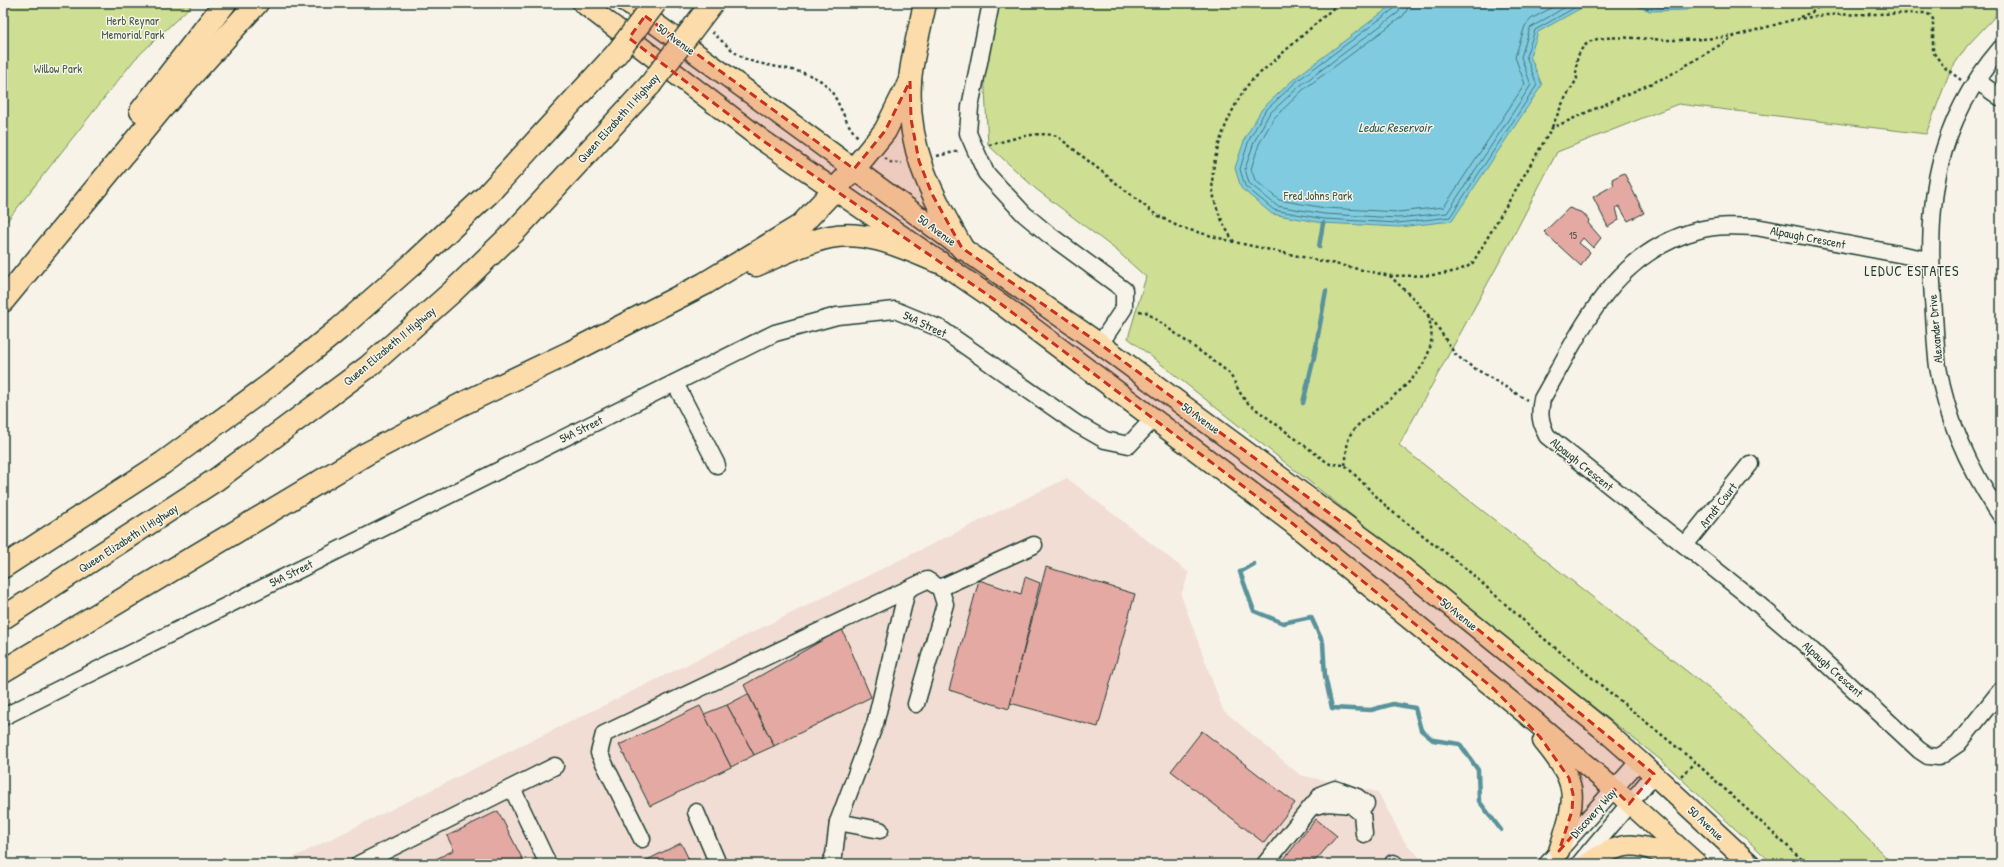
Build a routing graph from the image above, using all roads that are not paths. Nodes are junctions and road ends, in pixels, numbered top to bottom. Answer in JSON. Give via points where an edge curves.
{"nodes":[{"id":1,"x":225,"y":3,"type":"edge"},
{"id":2,"x":257,"y":3,"type":"edge"},
{"id":3,"x":583,"y":3,"type":"edge"},
{"id":4,"x":627,"y":3,"type":"edge"},
{"id":5,"x":655,"y":3,"type":"edge"},
{"id":6,"x":712,"y":3,"type":"edge"},
{"id":7,"x":925,"y":3,"type":"edge"},
{"id":8,"x":992,"y":3,"type":"edge"},
{"id":9,"x":2001,"y":48,"type":"edge"},
{"id":10,"x":910,"y":81,"type":"junction"},
{"id":11,"x":1974,"y":85,"type":"junction"},
{"id":12,"x":2001,"y":98,"type":"edge"},
{"id":13,"x":717,"y":106,"type":"junction"},
{"id":14,"x":854,"y":169,"type":"junction"},
{"id":15,"x":834,"y":190,"type":"junction"},
{"id":16,"x":962,"y":248,"type":"junction"},
{"id":17,"x":1930,"y":260,"type":"junction"},
{"id":18,"x":939,"y":262,"type":"junction"},
{"id":19,"x":704,"y":284,"type":"junction"},
{"id":20,"x":3,"y":293,"type":"edge"},
{"id":21,"x":3,"y":301,"type":"edge"},
{"id":22,"x":1100,"y":344,"type":"junction"},
{"id":23,"x":675,"y":383,"type":"junction"},
{"id":24,"x":1153,"y":419,"type":"junction"},
{"id":25,"x":1750,"y":464,"type":"dead end"},
{"id":26,"x":717,"y":465,"type":"dead end"},
{"id":27,"x":2001,"y":516,"type":"edge"},
{"id":28,"x":1034,"y":545,"type":"dead end"},
{"id":29,"x":1686,"y":545,"type":"junction"},
{"id":30,"x":3,"y":566,"type":"edge"},
{"id":31,"x":940,"y":588,"type":"junction"},
{"id":32,"x":907,"y":590,"type":"junction"},
{"id":33,"x":3,"y":618,"type":"edge"},
{"id":34,"x":3,"y":671,"type":"edge"},
{"id":35,"x":1494,"y":688,"type":"junction"},
{"id":36,"x":2001,"y":690,"type":"edge"},
{"id":37,"x":916,"y":704,"type":"dead end"},
{"id":38,"x":3,"y":717,"type":"edge"},
{"id":39,"x":1639,"y":761,"type":"junction"},
{"id":40,"x":555,"y":766,"type":"dead end"},
{"id":41,"x":1654,"y":774,"type":"junction"},
{"id":42,"x":512,"y":788,"type":"junction"},
{"id":43,"x":1614,"y":789,"type":"junction"},
{"id":44,"x":1629,"y":804,"type":"junction"},
{"id":45,"x":696,"y":812,"type":"dead end"},
{"id":46,"x":838,"y":822,"type":"junction"},
{"id":47,"x":880,"y":830,"type":"dead end"},
{"id":48,"x":1364,"y":834,"type":"dead end"},
{"id":49,"x":642,"y":839,"type":"dead end"},
{"id":50,"x":1553,"y":858,"type":"edge"},
{"id":51,"x":359,"y":864,"type":"edge"},
{"id":52,"x":548,"y":864,"type":"edge"},
{"id":53,"x":718,"y":864,"type":"edge"},
{"id":54,"x":830,"y":864,"type":"edge"},
{"id":55,"x":1265,"y":864,"type":"edge"},
{"id":56,"x":1579,"y":864,"type":"edge"},
{"id":57,"x":1587,"y":864,"type":"edge"},
{"id":58,"x":1680,"y":864,"type":"edge"},
{"id":59,"x":1697,"y":864,"type":"edge"},
{"id":60,"x":1750,"y":864,"type":"edge"}],
"edges":[{"from":1,"to":20,"type":"highway","via":[[45,234]]},
{"from":2,"to":21,"type":"highway","via":[[162,108]]},
{"from":3,"to":13,"type":"main road","name":"50 Avenue"},
{"from":4,"to":14,"type":"main road","name":"50 Avenue"},
{"from":5,"to":30,"type":"highway","bridge":true,"via":[[617,53],[488,194],[339,329],[271,384],[163,463]]},
{"from":6,"to":33,"type":"highway","name":"Queen Elizabeth II Highway","bridge":true,"via":[[650,85],[514,232],[369,366],[217,479]]},
{"from":7,"to":10,"type":"highway"},
{"from":8,"to":22,"type":"street","via":[[970,107],[968,133],[986,173],[1024,214],[1124,290],[1124,308]]},
{"from":9,"to":11,"type":"street","name":"Alexander Drive"},
{"from":10,"to":14,"type":"highway","via":[[886,130]]},
{"from":10,"to":16,"type":"highway","via":[[911,119],[919,161],[932,194]]},
{"from":11,"to":12,"type":"street"},
{"from":11,"to":17,"type":"street","name":"Alexander Drive","via":[[1943,150],[1932,209]]},
{"from":13,"to":14,"type":"main road","via":[[826,172],[842,173]]},
{"from":13,"to":15,"type":"main road","name":"50 Avenue"},
{"from":14,"to":15,"type":"highway"},
{"from":14,"to":16,"type":"main road","name":"50 Avenue"},
{"from":15,"to":18,"type":"main road","name":"50 Avenue"},
{"from":15,"to":19,"type":"highway","via":[[800,226]]},
{"from":16,"to":22,"type":"main road","name":"50 Avenue"},
{"from":17,"to":27,"type":"street","name":"Alexander Drive","via":[[1938,366],[1946,401],[1955,431],[1970,465]]},
{"from":17,"to":29,"type":"street","name":"Alpaugh Crescent","via":[[1756,227],[1727,226],[1699,230],[1672,240],[1641,257],[1620,275],[1591,314],[1542,399],[1539,415],[1541,424],[1547,436]]},
{"from":18,"to":19,"type":"highway","via":[[889,242],[871,238],[832,236]]},
{"from":18,"to":24,"type":"main road","name":"50 Avenue","via":[[1001,304]]},
{"from":19,"to":34,"type":"highway","via":[[366,454]]},
{"from":22,"to":39,"type":"main road","name":"50 Avenue","via":[[1397,563]]},
{"from":23,"to":24,"type":"street","name":"54A Street","via":[[775,333],[837,316],[895,310],[941,329],[1077,424],[1105,440],[1129,445]]},
{"from":23,"to":26,"type":"street"},
{"from":23,"to":38,"type":"street","name":"54A Street"},
{"from":24,"to":35,"type":"main road","name":"50 Avenue","via":[[1292,522]]},
{"from":25,"to":29,"type":"street","name":"Arndt Court"},
{"from":28,"to":31,"type":"street"},
{"from":29,"to":36,"type":"street","name":"Alpaugh Crescent","via":[[1805,644],[1928,756],[1939,757],[1958,744]]},
{"from":31,"to":32,"type":"street","via":[[927,580]]},
{"from":31,"to":37,"type":"street","via":[[945,604]]},
{"from":32,"to":46,"type":"street","via":[[875,724]]},
{"from":32,"to":49,"type":"street","via":[[604,734],[599,753]]},
{"from":35,"to":43,"type":"main road","name":"50 Avenue"},
{"from":35,"to":50,"type":"main road","via":[[1540,737],[1558,759],[1568,778],[1573,794],[1572,811]]},
{"from":39,"to":41,"type":"main road","name":"50 Avenue"},
{"from":39,"to":43,"type":"street","name":"Discovery Way"},
{"from":40,"to":42,"type":"street"},
{"from":41,"to":44,"type":"street","name":"Discovery Way"},
{"from":41,"to":60,"type":"main road","name":"50 Avenue"},
{"from":42,"to":51,"type":"street"},
{"from":42,"to":52,"type":"street"},
{"from":43,"to":44,"type":"main road","name":"50 Avenue"},
{"from":43,"to":50,"type":"street","name":"Discovery Way"},
{"from":44,"to":56,"type":"street","name":"Discovery Way"},
{"from":44,"to":59,"type":"main road","name":"50 Avenue"},
{"from":45,"to":53,"type":"street"},
{"from":46,"to":47,"type":"street"},
{"from":46,"to":54,"type":"street","via":[[834,855]]},
{"from":48,"to":55,"type":"street","via":[[1362,814],[1350,805],[1328,803],[1311,807]]},
{"from":57,"to":58,"type":"main road","via":[[1606,851],[1622,846],[1642,847]]}]}
